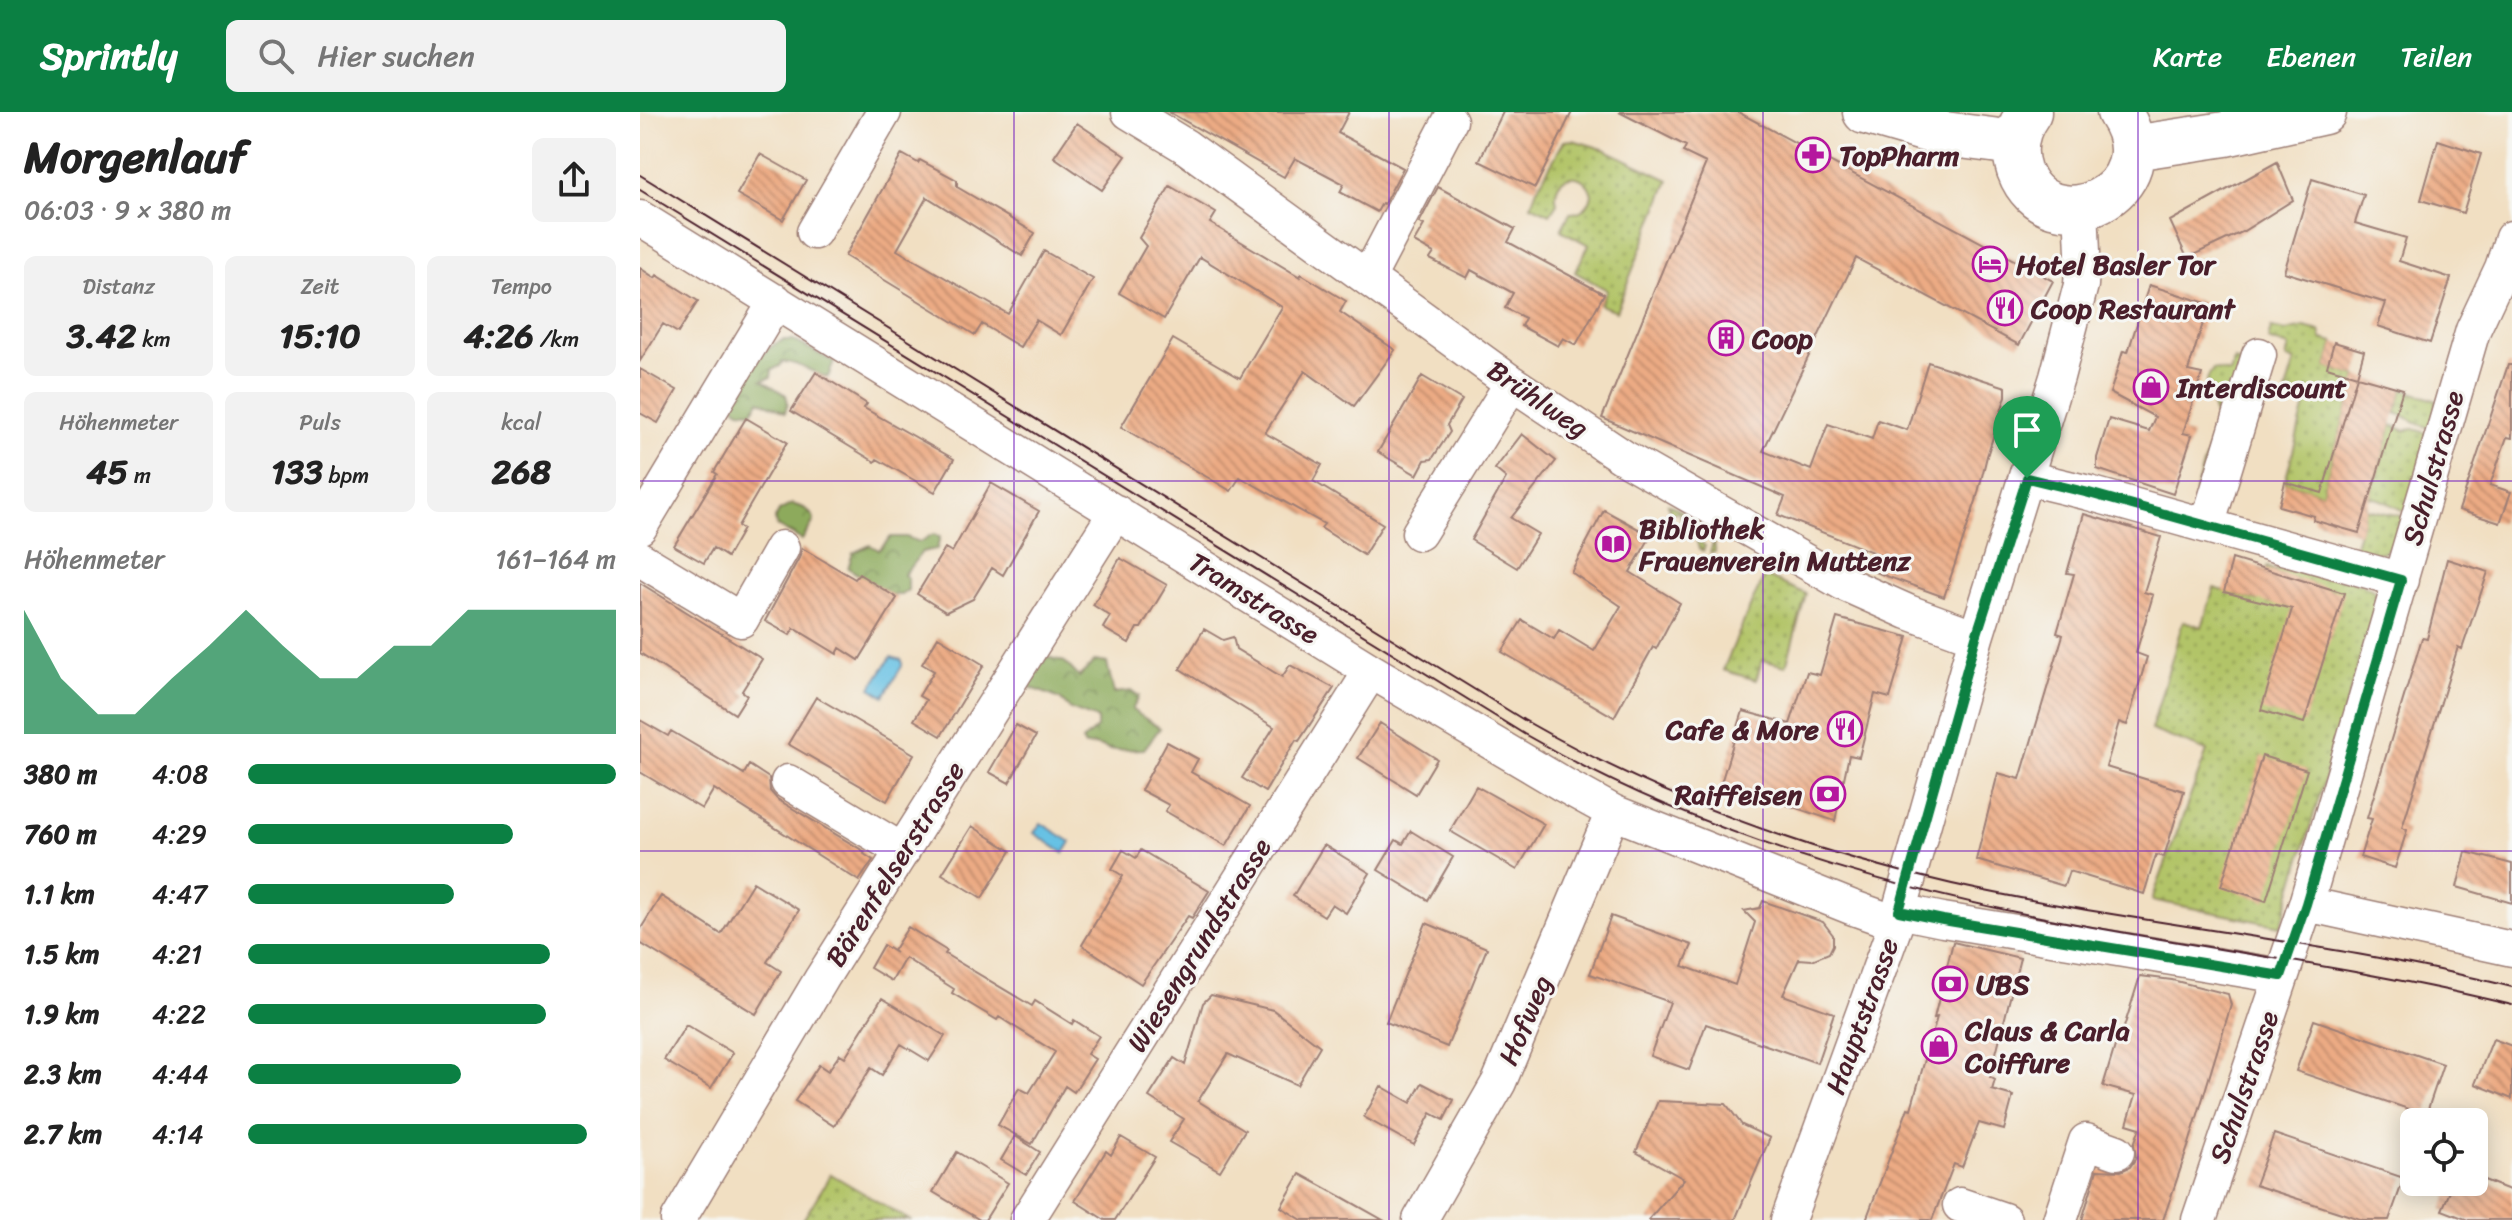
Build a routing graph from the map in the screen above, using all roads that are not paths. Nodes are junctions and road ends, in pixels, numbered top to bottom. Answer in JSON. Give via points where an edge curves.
{"nodes":[{"id":1,"x":884,"y":112,"type":"edge"},
{"id":2,"x":1129,"y":112,"type":"edge"},
{"id":3,"x":1865,"y":112,"type":"edge"},
{"id":4,"x":2324,"y":112,"type":"edge"},
{"id":5,"x":1450,"y":121,"type":"dead end"},
{"id":6,"x":2022,"y":128,"type":"edge"},
{"id":7,"x":2126,"y":130,"type":"edge"},
{"id":8,"x":2081,"y":207,"type":"junction"},
{"id":9,"x":640,"y":218,"type":"edge"},
{"id":10,"x":814,"y":232,"type":"dead end"},
{"id":11,"x":2509,"y":259,"type":"edge"},
{"id":12,"x":1368,"y":278,"type":"junction"},
{"id":13,"x":776,"y":301,"type":"junction"},
{"id":14,"x":2259,"y":355,"type":"dead end"},
{"id":15,"x":1512,"y":383,"type":"junction"},
{"id":16,"x":2027,"y":478,"type":"junction"},
{"id":17,"x":1116,"y":512,"type":"junction"},
{"id":18,"x":2207,"y":526,"type":"junction"},
{"id":19,"x":640,"y":527,"type":"edge"},
{"id":20,"x":1419,"y":533,"type":"dead end"},
{"id":21,"x":782,"y":548,"type":"dead end"},
{"id":22,"x":640,"y":559,"type":"edge"},
{"id":23,"x":2401,"y":580,"type":"junction"},
{"id":24,"x":1976,"y":637,"type":"junction"},
{"id":25,"x":1371,"y":671,"type":"junction"},
{"id":26,"x":788,"y":782,"type":"dead end"},
{"id":27,"x":1613,"y":812,"type":"junction"},
{"id":28,"x":903,"y":851,"type":"junction"},
{"id":29,"x":2306,"y":904,"type":"junction"},
{"id":30,"x":1898,"y":917,"type":"junction"},
{"id":31,"x":2512,"y":949,"type":"edge"},
{"id":32,"x":2281,"y":976,"type":"junction"},
{"id":33,"x":2117,"y":1152,"type":"dead end"},
{"id":34,"x":1960,"y":1205,"type":"dead end"},
{"id":35,"x":678,"y":1220,"type":"edge"},
{"id":36,"x":1027,"y":1220,"type":"edge"},
{"id":37,"x":1420,"y":1220,"type":"edge"},
{"id":38,"x":1788,"y":1220,"type":"edge"},
{"id":39,"x":2004,"y":1220,"type":"edge"},
{"id":40,"x":2060,"y":1220,"type":"edge"},
{"id":41,"x":2199,"y":1220,"type":"edge"}],
"edges":[{"from":1,"to":10,"type":"street"},
{"from":2,"to":12,"type":"street","name":"Brühlweg","via":[[1185,146]]},
{"from":3,"to":6,"type":"main road","via":[[1937,133]]},
{"from":4,"to":7,"type":"main road","via":[[2240,131]]},
{"from":5,"to":12,"type":"street"},
{"from":6,"to":8,"type":"main road","via":[[2016,161],[2022,177],[2047,201]]},
{"from":7,"to":8,"type":"main road","via":[[2131,165],[2123,181],[2098,203]]},
{"from":8,"to":16,"type":"street","name":"Hauptstrasse","via":[[2081,285]]},
{"from":9,"to":13,"type":"street","name":"Tramstrasse"},
{"from":11,"to":23,"type":"street","name":"Schulstrasse","via":[[2473,330]]},
{"from":12,"to":15,"type":"street","name":"Brühlweg"},
{"from":13,"to":17,"type":"street","name":"Tramstrasse"},
{"from":13,"to":19,"type":"street"},
{"from":14,"to":18,"type":"street"},
{"from":15,"to":20,"type":"street"},
{"from":15,"to":24,"type":"street","name":"Brühlweg","via":[[1623,457],[1843,583]]},
{"from":16,"to":18,"type":"street"},
{"from":16,"to":24,"type":"street","name":"Hauptstrasse"},
{"from":17,"to":25,"type":"street","name":"Tramstrasse"},
{"from":17,"to":28,"type":"street","name":"Bärenfelserstrasse"},
{"from":18,"to":23,"type":"street"},
{"from":21,"to":22,"type":"street","via":[[741,620]]},
{"from":23,"to":29,"type":"street","name":"Schulstrasse"},
{"from":24,"to":30,"type":"street","name":"Hauptstrasse"},
{"from":25,"to":27,"type":"street","name":"Tramstrasse"},
{"from":25,"to":36,"type":"street","name":"Wiesengrundstrasse"},
{"from":26,"to":28,"type":"street"},
{"from":27,"to":30,"type":"street","name":"Tramstrasse","via":[[1851,907]]},
{"from":27,"to":37,"type":"street","name":"Hofweg","via":[[1499,1082]]},
{"from":28,"to":35,"type":"street","name":"Bärenfelserstrasse"},
{"from":29,"to":31,"type":"street"},
{"from":29,"to":32,"type":"street","name":"Schulstrasse"},
{"from":30,"to":32,"type":"street","name":"Tramstrasse"},
{"from":30,"to":38,"type":"street","name":"Hauptstrasse"},
{"from":32,"to":41,"type":"street","name":"Schulstrasse"},
{"from":33,"to":40,"type":"street","via":[[2086,1141]]},
{"from":34,"to":39,"type":"street"}]}
